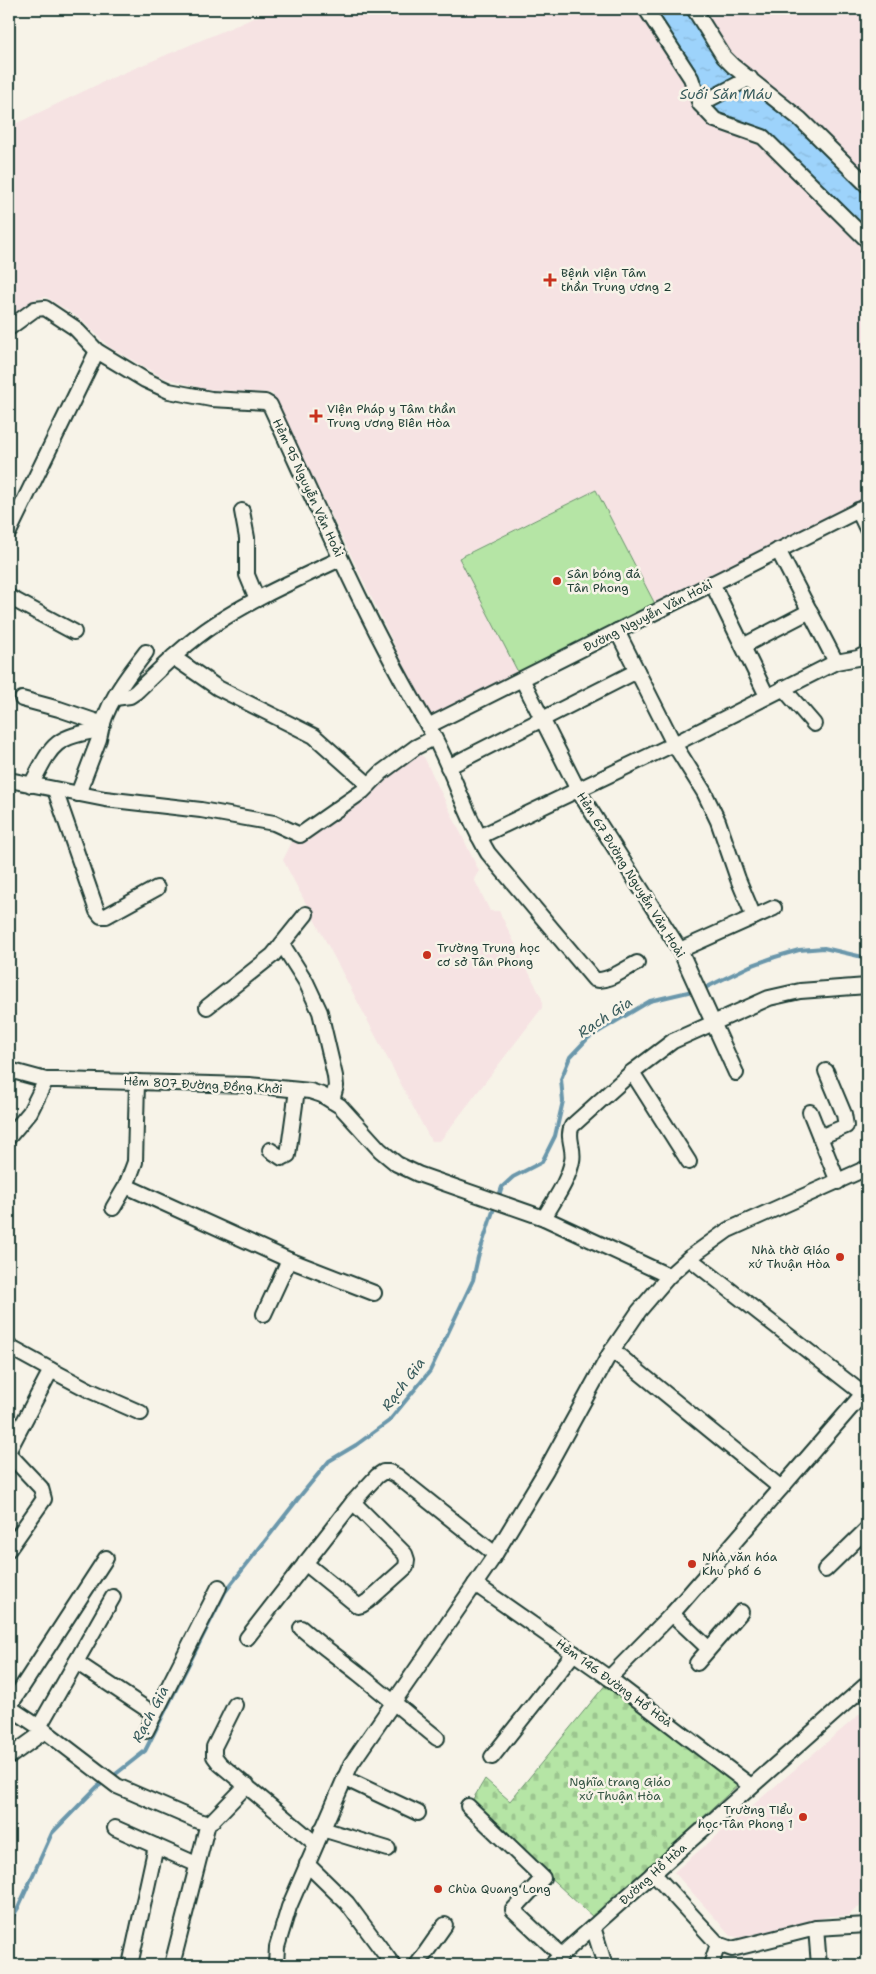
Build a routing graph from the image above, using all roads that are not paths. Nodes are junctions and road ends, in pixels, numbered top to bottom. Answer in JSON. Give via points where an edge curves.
{"nodes":[{"id":1,"x":646,"y":9,"type":"edge"},
{"id":2,"x":694,"y":9,"type":"edge"},
{"id":3,"x":750,"y":78,"type":"junction"},
{"id":4,"x":700,"y":104,"type":"junction"},
{"id":5,"x":867,"y":185,"type":"edge"},
{"id":6,"x":867,"y":240,"type":"edge"},
{"id":7,"x":9,"y":328,"type":"edge"},
{"id":8,"x":97,"y":351,"type":"junction"},
{"id":9,"x":862,"y":508,"type":"edge"},
{"id":10,"x":242,"y":511,"type":"dead end"},
{"id":11,"x":10,"y":524,"type":"edge"},
{"id":12,"x":867,"y":529,"type":"edge"},
{"id":13,"x":778,"y":550,"type":"junction"},
{"id":14,"x":340,"y":559,"type":"junction"},
{"id":15,"x":712,"y":583,"type":"junction"},
{"id":16,"x":9,"y":597,"type":"edge"},
{"id":17,"x":257,"y":600,"type":"junction"},
{"id":18,"x":810,"y":611,"type":"junction"},
{"id":19,"x":617,"y":631,"type":"junction"},
{"id":20,"x":74,"y":632,"type":"dead end"},
{"id":21,"x":743,"y":646,"type":"junction"},
{"id":22,"x":146,"y":652,"type":"dead end"},
{"id":23,"x":173,"y":657,"type":"junction"},
{"id":24,"x":864,"y":660,"type":"edge"},
{"id":25,"x":836,"y":662,"type":"junction"},
{"id":26,"x":637,"y":671,"type":"junction"},
{"id":27,"x":522,"y":679,"type":"junction"},
{"id":28,"x":783,"y":688,"type":"junction"},
{"id":29,"x":767,"y":696,"type":"junction"},
{"id":30,"x":115,"y":698,"type":"junction"},
{"id":31,"x":22,"y":699,"type":"dead end"},
{"id":32,"x":542,"y":719,"type":"junction"},
{"id":33,"x":814,"y":724,"type":"dead end"},
{"id":34,"x":102,"y":727,"type":"junction"},
{"id":35,"x":431,"y":732,"type":"junction"},
{"id":36,"x":674,"y":744,"type":"junction"},
{"id":37,"x":448,"y":767,"type":"junction"},
{"id":38,"x":9,"y":780,"type":"edge"},
{"id":39,"x":369,"y":784,"type":"junction"},
{"id":40,"x":31,"y":785,"type":"junction"},
{"id":41,"x":55,"y":790,"type":"junction"},
{"id":42,"x":578,"y":790,"type":"junction"},
{"id":43,"x":78,"y":794,"type":"junction"},
{"id":44,"x":479,"y":838,"type":"junction"},
{"id":45,"x":156,"y":888,"type":"dead end"},
{"id":46,"x":774,"y":908,"type":"dead end"},
{"id":47,"x":306,"y":914,"type":"dead end"},
{"id":48,"x":754,"y":917,"type":"junction"},
{"id":49,"x":282,"y":944,"type":"junction"},
{"id":50,"x":680,"y":950,"type":"junction"},
{"id":51,"x":637,"y":963,"type":"dead end"},
{"id":52,"x":867,"y":986,"type":"edge"},
{"id":53,"x":208,"y":1006,"type":"dead end"},
{"id":54,"x":713,"y":1022,"type":"junction"},
{"id":55,"x":9,"y":1070,"type":"edge"},
{"id":56,"x":826,"y":1071,"type":"dead end"},
{"id":57,"x":632,"y":1072,"type":"junction"},
{"id":58,"x":736,"y":1073,"type":"dead end"},
{"id":59,"x":46,"y":1080,"type":"junction"},
{"id":60,"x":137,"y":1082,"type":"junction"},
{"id":61,"x":297,"y":1090,"type":"junction"},
{"id":62,"x":332,"y":1101,"type":"junction"},
{"id":63,"x":810,"y":1112,"type":"dead end"},
{"id":64,"x":9,"y":1137,"type":"edge"},
{"id":65,"x":820,"y":1137,"type":"junction"},
{"id":66,"x":270,"y":1150,"type":"dead end"},
{"id":67,"x":689,"y":1162,"type":"dead end"},
{"id":68,"x":867,"y":1168,"type":"edge"},
{"id":69,"x":838,"y":1182,"type":"junction"},
{"id":70,"x":126,"y":1186,"type":"junction"},
{"id":71,"x":113,"y":1208,"type":"dead end"},
{"id":72,"x":544,"y":1218,"type":"junction"},
{"id":73,"x":689,"y":1258,"type":"junction"},
{"id":74,"x":289,"y":1260,"type":"junction"},
{"id":75,"x":669,"y":1276,"type":"junction"},
{"id":76,"x":374,"y":1294,"type":"dead end"},
{"id":77,"x":264,"y":1314,"type":"dead end"},
{"id":78,"x":9,"y":1347,"type":"edge"},
{"id":79,"x":612,"y":1350,"type":"junction"},
{"id":80,"x":51,"y":1370,"type":"junction"},
{"id":81,"x":866,"y":1393,"type":"edge"},
{"id":82,"x":141,"y":1413,"type":"dead end"},
{"id":83,"x":9,"y":1450,"type":"edge"},
{"id":84,"x":9,"y":1454,"type":"edge"},
{"id":85,"x":781,"y":1488,"type":"junction"},
{"id":86,"x":353,"y":1502,"type":"junction"},
{"id":87,"x":867,"y":1529,"type":"edge"},
{"id":88,"x":9,"y":1549,"type":"edge"},
{"id":89,"x":495,"y":1554,"type":"junction"},
{"id":90,"x":106,"y":1558,"type":"dead end"},
{"id":91,"x":305,"y":1563,"type":"junction"},
{"id":92,"x":825,"y":1570,"type":"dead end"},
{"id":93,"x":475,"y":1584,"type":"junction"},
{"id":94,"x":219,"y":1587,"type":"dead end"},
{"id":95,"x":113,"y":1597,"type":"dead end"},
{"id":96,"x":741,"y":1612,"type":"dead end"},
{"id":97,"x":672,"y":1614,"type":"junction"},
{"id":98,"x":301,"y":1628,"type":"dead end"},
{"id":99,"x":247,"y":1638,"type":"dead end"},
{"id":100,"x":708,"y":1648,"type":"junction"},
{"id":101,"x":574,"y":1653,"type":"junction"},
{"id":102,"x":76,"y":1662,"type":"junction"},
{"id":103,"x":697,"y":1662,"type":"dead end"},
{"id":104,"x":609,"y":1678,"type":"junction"},
{"id":105,"x":867,"y":1684,"type":"edge"},
{"id":106,"x":392,"y":1703,"type":"junction"},
{"id":107,"x":235,"y":1705,"type":"dead end"},
{"id":108,"x":9,"y":1707,"type":"edge"},
{"id":109,"x":154,"y":1714,"type":"junction"},
{"id":110,"x":42,"y":1729,"type":"junction"},
{"id":111,"x":146,"y":1731,"type":"dead end"},
{"id":112,"x":438,"y":1738,"type":"dead end"},
{"id":113,"x":9,"y":1757,"type":"edge"},
{"id":114,"x":492,"y":1757,"type":"dead end"},
{"id":115,"x":344,"y":1778,"type":"junction"},
{"id":116,"x":247,"y":1785,"type":"junction"},
{"id":117,"x":751,"y":1786,"type":"junction"},
{"id":118,"x":468,"y":1806,"type":"dead end"},
{"id":119,"x":418,"y":1813,"type":"dead end"},
{"id":120,"x":208,"y":1824,"type":"junction"},
{"id":121,"x":115,"y":1828,"type":"dead end"},
{"id":122,"x":322,"y":1829,"type":"junction"},
{"id":123,"x":316,"y":1844,"type":"junction"},
{"id":124,"x":156,"y":1846,"type":"junction"},
{"id":125,"x":388,"y":1849,"type":"dead end"},
{"id":126,"x":196,"y":1864,"type":"junction"},
{"id":127,"x":307,"y":1864,"type":"junction"},
{"id":128,"x":653,"y":1873,"type":"junction"},
{"id":129,"x":445,"y":1925,"type":"dead end"},
{"id":130,"x":867,"y":1925,"type":"edge"},
{"id":131,"x":593,"y":1927,"type":"junction"},
{"id":132,"x":816,"y":1928,"type":"junction"},
{"id":133,"x":718,"y":1944,"type":"junction"},
{"id":134,"x":556,"y":1960,"type":"edge"},
{"id":135,"x":130,"y":1965,"type":"edge"},
{"id":136,"x":172,"y":1965,"type":"edge"},
{"id":137,"x":276,"y":1965,"type":"edge"},
{"id":138,"x":393,"y":1965,"type":"edge"},
{"id":139,"x":417,"y":1965,"type":"edge"},
{"id":140,"x":605,"y":1965,"type":"edge"},
{"id":141,"x":712,"y":1965,"type":"edge"},
{"id":142,"x":819,"y":1965,"type":"edge"}],
"edges":[{"from":1,"to":4,"type":"street","via":[[692,78]]},
{"from":2,"to":3,"type":"street","via":[[724,57]]},
{"from":3,"to":4,"type":"street"},
{"from":3,"to":5,"type":"street","via":[[800,119]]},
{"from":4,"to":6,"type":"street","via":[[715,120],[764,137]]},
{"from":7,"to":8,"type":"street","name":"Hẻm 95 Nguyễn Văn Hoài","via":[[35,309],[45,308],[75,328]]},
{"from":8,"to":11,"type":"street"},
{"from":8,"to":14,"type":"street","name":"Hẻm 95 Nguyễn Văn Hoài","via":[[169,391],[270,405]]},
{"from":9,"to":12,"type":"street"},
{"from":9,"to":13,"type":"street","name":"Đường Nguyễn Văn Hoài"},
{"from":10,"to":17,"type":"street","via":[[247,538],[247,575]]},
{"from":13,"to":15,"type":"street","name":"Đường Nguyễn Văn Hoài"},
{"from":13,"to":18,"type":"street"},
{"from":14,"to":17,"type":"street"},
{"from":14,"to":35,"type":"street","name":"Hẻm 95 Nguyễn Văn Hoài"},
{"from":15,"to":19,"type":"street","name":"Đường Nguyễn Văn Hoài"},
{"from":15,"to":21,"type":"street"},
{"from":16,"to":20,"type":"street"},
{"from":17,"to":23,"type":"street","via":[[214,624]]},
{"from":18,"to":21,"type":"street"},
{"from":18,"to":25,"type":"street"},
{"from":19,"to":26,"type":"street"},
{"from":19,"to":27,"type":"street","name":"Đường Nguyễn Văn Hoài"},
{"from":21,"to":29,"type":"street"},
{"from":22,"to":30,"type":"street","via":[[120,685]]},
{"from":23,"to":30,"type":"street","via":[[136,692]]},
{"from":23,"to":39,"type":"street","via":[[218,688],[314,736]]},
{"from":24,"to":25,"type":"street"},
{"from":25,"to":28,"type":"street"},
{"from":26,"to":32,"type":"street"},
{"from":26,"to":36,"type":"street"},
{"from":27,"to":32,"type":"street","name":"Hẻm 67 Đường Nguyễn Văn Hoài"},
{"from":27,"to":35,"type":"street","name":"Đường Nguyễn Văn Hoài"},
{"from":28,"to":29,"type":"street"},
{"from":28,"to":33,"type":"street"},
{"from":29,"to":36,"type":"street"},
{"from":30,"to":34,"type":"street"},
{"from":31,"to":34,"type":"street"},
{"from":32,"to":37,"type":"street"},
{"from":32,"to":42,"type":"street","name":"Hẻm 67 Đường Nguyễn Văn Hoài"},
{"from":34,"to":40,"type":"street","via":[[65,738],[50,749]]},
{"from":34,"to":43,"type":"street"},
{"from":35,"to":37,"type":"street","name":"Hẻm 95 Nguyễn Văn Hoài"},
{"from":35,"to":39,"type":"street","name":"Đường Nguyễn Văn Hoài"},
{"from":36,"to":42,"type":"street"},
{"from":36,"to":48,"type":"street","via":[[718,821]]},
{"from":37,"to":44,"type":"street","name":"Hẻm 95 Nguyễn Văn Hoài"},
{"from":38,"to":40,"type":"street"},
{"from":39,"to":43,"type":"street","name":"Đường Nguyễn Văn Hoài","via":[[300,835],[274,823]]},
{"from":40,"to":41,"type":"street"},
{"from":41,"to":43,"type":"street"},
{"from":41,"to":45,"type":"street","via":[[101,916]]},
{"from":42,"to":44,"type":"street"},
{"from":42,"to":50,"type":"street","name":"Hẻm 67 Đường Nguyễn Văn Hoài"},
{"from":44,"to":51,"type":"street","name":"Hẻm 95 Nguyễn Văn Hoài","via":[[594,980],[604,980]]},
{"from":46,"to":48,"type":"street"},
{"from":47,"to":49,"type":"street"},
{"from":48,"to":50,"type":"street"},
{"from":49,"to":53,"type":"street","via":[[263,964]]},
{"from":49,"to":62,"type":"street","via":[[320,1012],[335,1076]]},
{"from":50,"to":54,"type":"street","name":"Hẻm 67 Đường Nguyễn Văn Hoài"},
{"from":52,"to":54,"type":"street","via":[[784,994]]},
{"from":54,"to":57,"type":"street","via":[[673,1041]]},
{"from":54,"to":58,"type":"street","name":"Hẻm 67 Đường Nguyễn Văn Hoài"},
{"from":55,"to":59,"type":"street","name":"Hẻm 807 Đường Đồng Khởi"},
{"from":56,"to":65,"type":"street","via":[[846,1126]]},
{"from":57,"to":67,"type":"street"},
{"from":57,"to":72,"type":"street","via":[[572,1126],[569,1134],[573,1152],[569,1170]]},
{"from":59,"to":60,"type":"street","name":"Hẻm 807 Đường Đồng Khởi"},
{"from":59,"to":64,"type":"street","via":[[30,1112]]},
{"from":60,"to":61,"type":"street","name":"Hẻm 807 Đường Đồng Khởi","via":[[249,1085]]},
{"from":60,"to":70,"type":"street","via":[[135,1162]]},
{"from":61,"to":62,"type":"street","name":"Hẻm 807 Đường Đồng Khởi","via":[[310,1091]]},
{"from":61,"to":66,"type":"street","via":[[288,1155],[282,1158]]},
{"from":62,"to":72,"type":"street","name":"Hẻm 807 Đường Đồng Khởi","via":[[397,1164]]},
{"from":63,"to":65,"type":"street"},
{"from":65,"to":69,"type":"street"},
{"from":68,"to":69,"type":"street"},
{"from":69,"to":73,"type":"street","via":[[748,1220]]},
{"from":70,"to":71,"type":"street"},
{"from":70,"to":74,"type":"street"},
{"from":72,"to":75,"type":"street"},
{"from":73,"to":75,"type":"street"},
{"from":73,"to":81,"type":"street"},
{"from":74,"to":76,"type":"street"},
{"from":74,"to":77,"type":"street"},
{"from":75,"to":79,"type":"street"},
{"from":78,"to":80,"type":"street"},
{"from":79,"to":85,"type":"street"},
{"from":79,"to":89,"type":"street"},
{"from":80,"to":82,"type":"street"},
{"from":80,"to":83,"type":"street"},
{"from":81,"to":85,"type":"street"},
{"from":84,"to":88,"type":"street","via":[[42,1488],[44,1499]]},
{"from":85,"to":97,"type":"street"},
{"from":86,"to":89,"type":"street","via":[[377,1476],[389,1472]]},
{"from":86,"to":91,"type":"street"},
{"from":86,"to":91,"type":"street","via":[[405,1554],[406,1567],[358,1606]]},
{"from":87,"to":92,"type":"street"},
{"from":89,"to":93,"type":"street"},
{"from":90,"to":108,"type":"street"},
{"from":91,"to":99,"type":"street"},
{"from":93,"to":101,"type":"street","name":"Hẻm 146 Đường Hồ Hoà"},
{"from":93,"to":106,"type":"street"},
{"from":94,"to":109,"type":"street"},
{"from":95,"to":102,"type":"street"},
{"from":96,"to":100,"type":"street"},
{"from":97,"to":100,"type":"street"},
{"from":97,"to":104,"type":"street"},
{"from":98,"to":106,"type":"street"},
{"from":100,"to":103,"type":"street"},
{"from":101,"to":104,"type":"street","name":"Hẻm 146 Đường Hồ Hoà"},
{"from":101,"to":114,"type":"street"},
{"from":102,"to":109,"type":"street"},
{"from":102,"to":110,"type":"street"},
{"from":104,"to":117,"type":"street","name":"Hẻm 146 Đường Hồ Hoà"},
{"from":105,"to":117,"type":"street","name":"Đường Hồ Hòa"},
{"from":106,"to":112,"type":"street"},
{"from":106,"to":115,"type":"street"},
{"from":107,"to":116,"type":"street","via":[[214,1747],[214,1756]]},
{"from":108,"to":110,"type":"street"},
{"from":109,"to":111,"type":"street"},
{"from":110,"to":113,"type":"street"},
{"from":110,"to":120,"type":"street","via":[[118,1786]]},
{"from":115,"to":119,"type":"street"},
{"from":115,"to":122,"type":"street"},
{"from":116,"to":120,"type":"street"},
{"from":116,"to":123,"type":"street"},
{"from":117,"to":128,"type":"street","name":"Đường Hồ Hòa"},
{"from":118,"to":134,"type":"street","via":[[543,1878],[513,1910]]},
{"from":120,"to":126,"type":"street"},
{"from":121,"to":124,"type":"street"},
{"from":122,"to":123,"type":"street"},
{"from":122,"to":125,"type":"street"},
{"from":123,"to":127,"type":"street"},
{"from":124,"to":126,"type":"street"},
{"from":124,"to":135,"type":"street"},
{"from":126,"to":136,"type":"street"},
{"from":127,"to":137,"type":"street","via":[[283,1921]]},
{"from":127,"to":138,"type":"street","via":[[347,1903]]},
{"from":128,"to":131,"type":"street","name":"Đường Hồ Hòa"},
{"from":128,"to":133,"type":"street"},
{"from":129,"to":139,"type":"street"},
{"from":130,"to":132,"type":"street"},
{"from":131,"to":134,"type":"street","name":"Đường Hồ Hòa"},
{"from":131,"to":140,"type":"street"},
{"from":132,"to":133,"type":"street","via":[[745,1947],[732,1949]]},
{"from":132,"to":142,"type":"street"},
{"from":133,"to":141,"type":"street"}]}
